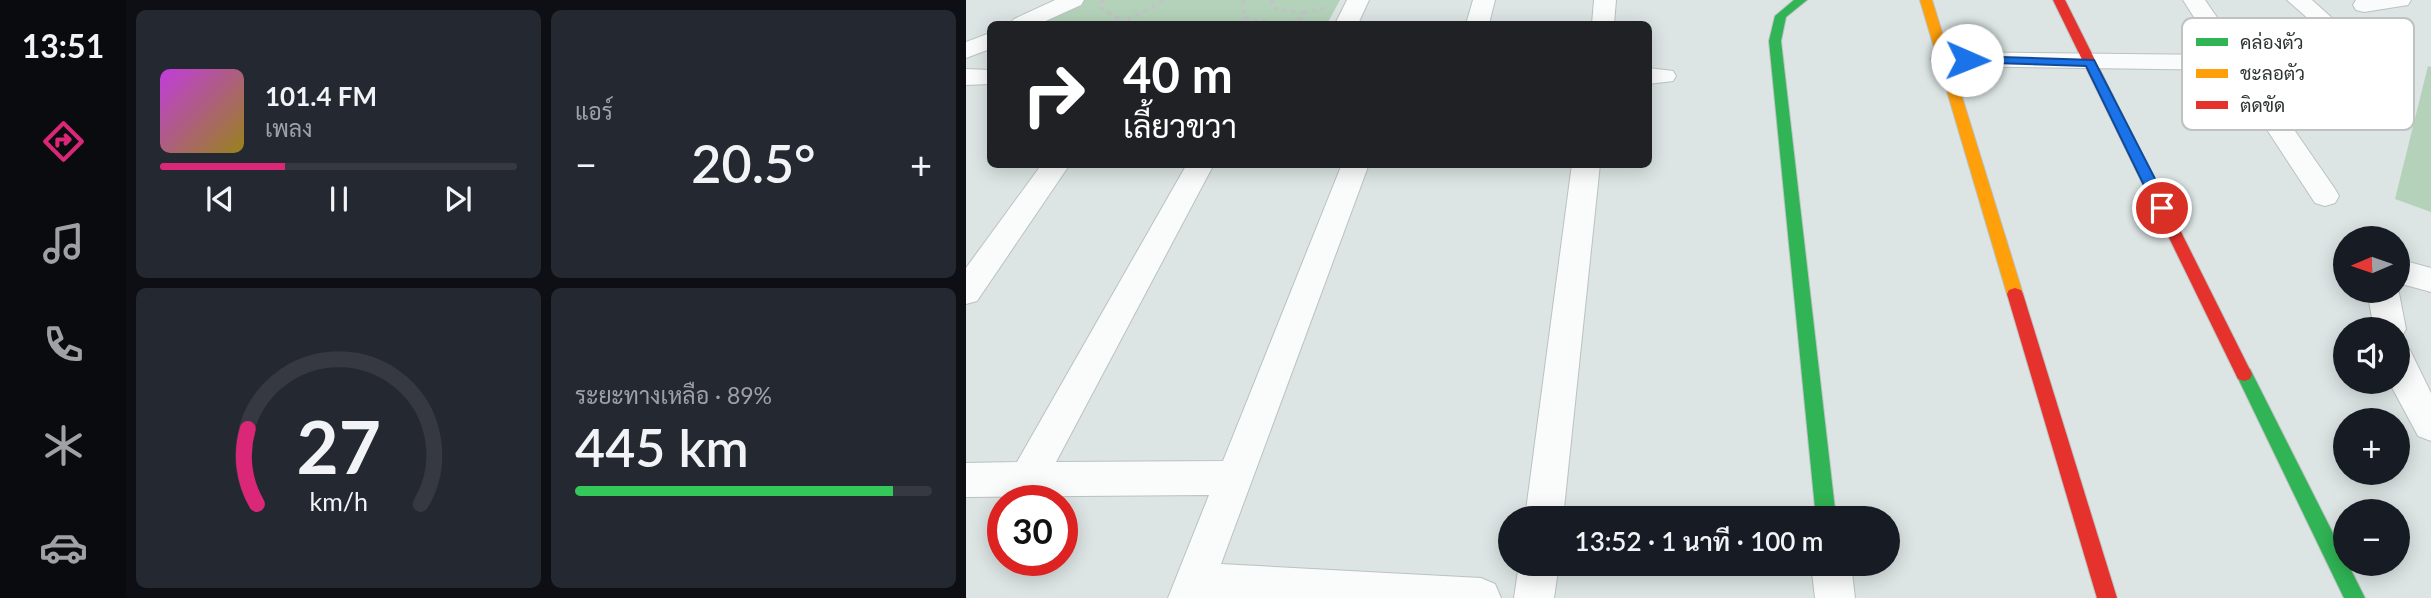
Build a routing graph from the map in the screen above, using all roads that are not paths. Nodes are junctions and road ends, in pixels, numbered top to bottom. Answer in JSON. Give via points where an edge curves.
{"nodes":[{"id":1,"x":1073,"y":0,"type":"edge"},
{"id":2,"x":1358,"y":0,"type":"edge"},
{"id":3,"x":1484,"y":0,"type":"edge"},
{"id":4,"x":1605,"y":0,"type":"edge"},
{"id":5,"x":1801,"y":0,"type":"edge"},
{"id":6,"x":1926,"y":0,"type":"edge"},
{"id":7,"x":2059,"y":0,"type":"edge"},
{"id":8,"x":2194,"y":0,"type":"edge"},
{"id":9,"x":2298,"y":0,"type":"edge"},
{"id":10,"x":2400,"y":0,"type":"edge"},
{"id":11,"x":2364,"y":5,"type":"dead end"},
{"id":12,"x":2320,"y":17,"type":"dead end"},
{"id":13,"x":2207,"y":18,"type":"edge"},
{"id":14,"x":1028,"y":21,"type":"edge"},
{"id":15,"x":1348,"y":21,"type":"edge"},
{"id":16,"x":1479,"y":21,"type":"edge"},
{"id":17,"x":1602,"y":21,"type":"edge"},
{"id":18,"x":987,"y":41,"type":"edge"},
{"id":19,"x":966,"y":51,"type":"edge"},
{"id":20,"x":1943,"y":59,"type":"junction"},
{"id":21,"x":2182,"y":61,"type":"edge"},
{"id":22,"x":2090,"y":62,"type":"junction"},
{"id":23,"x":966,"y":77,"type":"edge"},
{"id":24,"x":987,"y":77,"type":"edge"},
{"id":25,"x":2282,"y":130,"type":"edge"},
{"id":26,"x":1055,"y":168,"type":"edge"},
{"id":27,"x":1199,"y":168,"type":"edge"},
{"id":28,"x":1354,"y":168,"type":"edge"},
{"id":29,"x":1586,"y":168,"type":"edge"},
{"id":30,"x":2325,"y":196,"type":"dead end"},
{"id":31,"x":2410,"y":274,"type":"edge"},
{"id":32,"x":2431,"y":280,"type":"edge"},
{"id":33,"x":966,"y":292,"type":"edge"},
{"id":34,"x":2410,"y":389,"type":"edge"},
{"id":35,"x":2431,"y":425,"type":"edge"},
{"id":36,"x":1235,"y":478,"type":"junction"},
{"id":37,"x":966,"y":480,"type":"edge"},
{"id":38,"x":1026,"y":481,"type":"junction"},
{"id":39,"x":1545,"y":506,"type":"edge"},
{"id":40,"x":1825,"y":506,"type":"edge"},
{"id":41,"x":1537,"y":576,"type":"edge"},
{"id":42,"x":1832,"y":576,"type":"edge"},
{"id":43,"x":1191,"y":591,"type":"edge"},
{"id":44,"x":1481,"y":598,"type":"edge"},
{"id":45,"x":1534,"y":598,"type":"edge"},
{"id":46,"x":1835,"y":598,"type":"edge"},
{"id":47,"x":2107,"y":598,"type":"edge"},
{"id":48,"x":2355,"y":598,"type":"edge"}],
"edges":[{"from":1,"to":14,"type":"street"},
{"from":2,"to":15,"type":"street"},
{"from":3,"to":16,"type":"street"},
{"from":4,"to":17,"type":"street"},
{"from":5,"to":40,"type":"street","via":[[1781,16],[1775,41]]},
{"from":6,"to":20,"type":"street"},
{"from":7,"to":22,"type":"street"},
{"from":8,"to":13,"type":"street"},
{"from":9,"to":12,"type":"street"},
{"from":10,"to":11,"type":"street"},
{"from":18,"to":19,"type":"street"},
{"from":20,"to":22,"type":"street"},
{"from":20,"to":47,"type":"street"},
{"from":21,"to":22,"type":"street"},
{"from":22,"to":48,"type":"street"},
{"from":23,"to":24,"type":"street"},
{"from":25,"to":30,"type":"street"},
{"from":26,"to":33,"type":"street"},
{"from":27,"to":38,"type":"street"},
{"from":28,"to":36,"type":"street"},
{"from":29,"to":39,"type":"street"},
{"from":31,"to":32,"type":"street"},
{"from":34,"to":35,"type":"street"},
{"from":36,"to":38,"type":"street"},
{"from":36,"to":43,"type":"street"},
{"from":37,"to":38,"type":"street"},
{"from":41,"to":45,"type":"street"},
{"from":42,"to":46,"type":"street"},
{"from":43,"to":44,"type":"street"}]}
